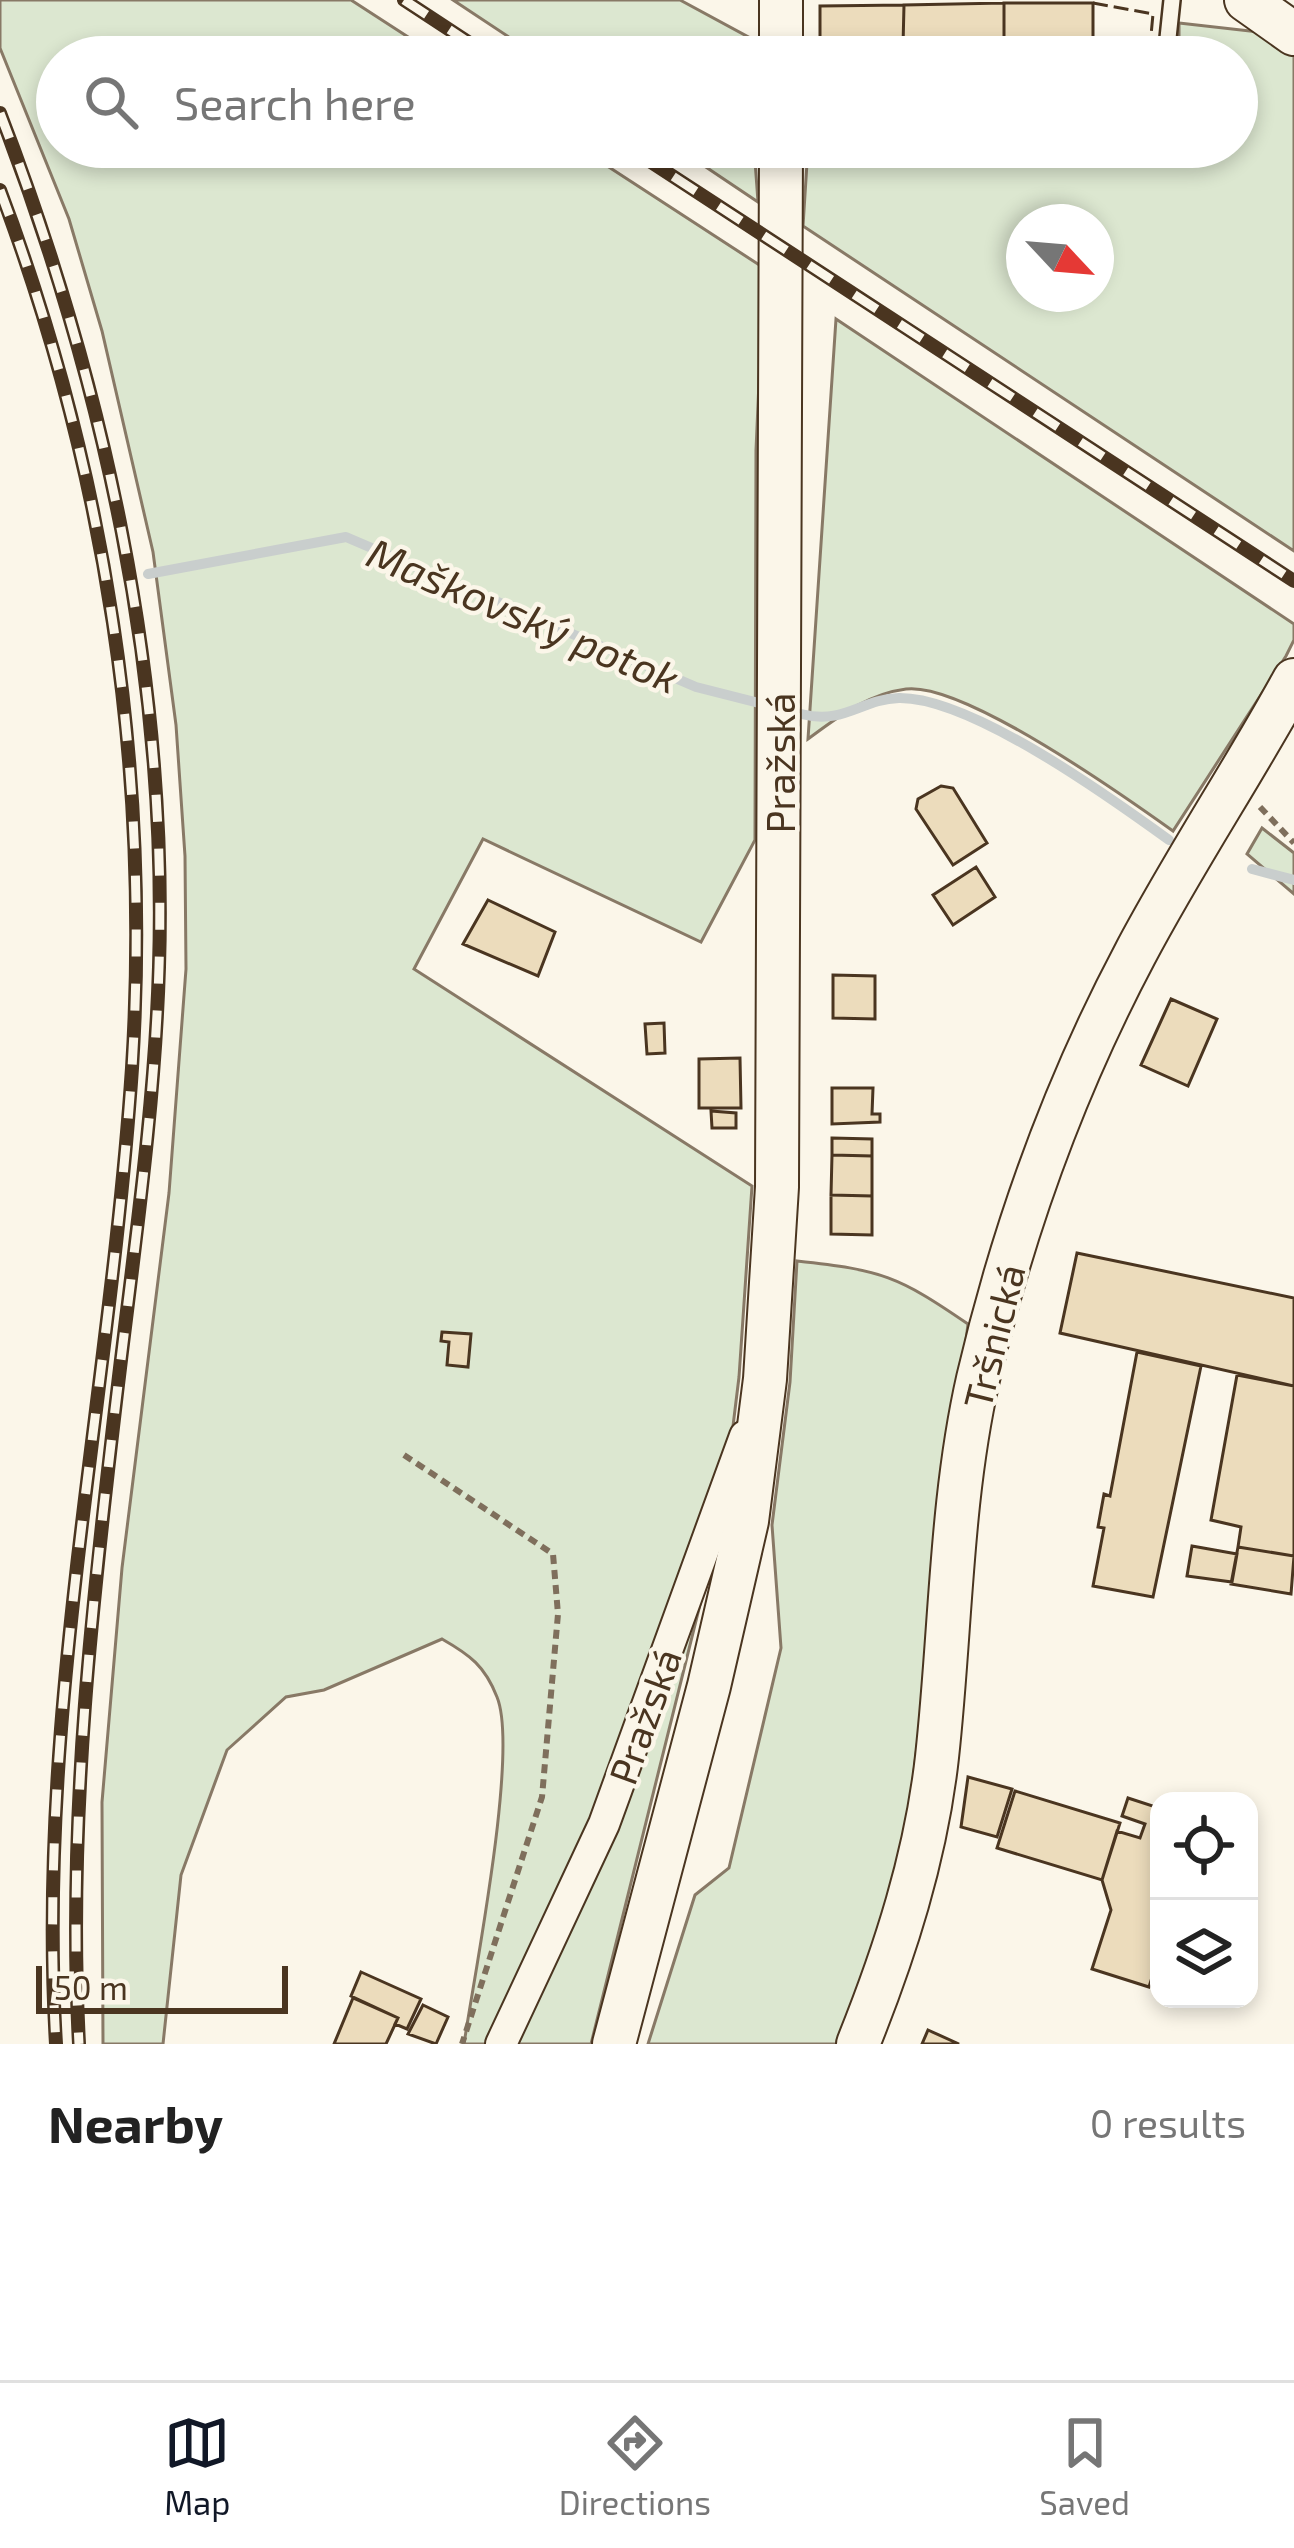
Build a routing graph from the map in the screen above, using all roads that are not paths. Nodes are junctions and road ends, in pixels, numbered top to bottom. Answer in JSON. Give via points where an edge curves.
{"nodes":[{"id":1,"x":781,"y":0,"type":"edge"},
{"id":2,"x":1172,"y":0,"type":"edge"},
{"id":3,"x":1246,"y":0,"type":"edge"},
{"id":4,"x":1294,"y":34,"type":"edge"},
{"id":5,"x":781,"y":36,"type":"edge"},
{"id":6,"x":1168,"y":36,"type":"edge"},
{"id":7,"x":782,"y":168,"type":"edge"},
{"id":8,"x":1294,"y":680,"type":"edge"},
{"id":9,"x":765,"y":1379,"type":"junction"},
{"id":10,"x":502,"y":2044,"type":"edge"},
{"id":11,"x":614,"y":2044,"type":"edge"},
{"id":12,"x":858,"y":2044,"type":"edge"}],
"edges":[{"from":1,"to":5,"type":"main road"},
{"from":2,"to":6,"type":"lane"},
{"from":3,"to":4,"type":"main road"},
{"from":7,"to":9,"type":"main road","name":"Pražská","via":[[777,1187]]},
{"from":8,"to":12,"type":"main road","name":"Tršnická","via":[[1135,954],[1088,1052],[1016,1245],[968,1440],[931,1796],[897,1941]]},
{"from":9,"to":10,"type":"street","name":"Pražská","via":[[604,1824]]},
{"from":9,"to":11,"type":"main road","name":"Pražská","via":[[747,1521]]}]}
